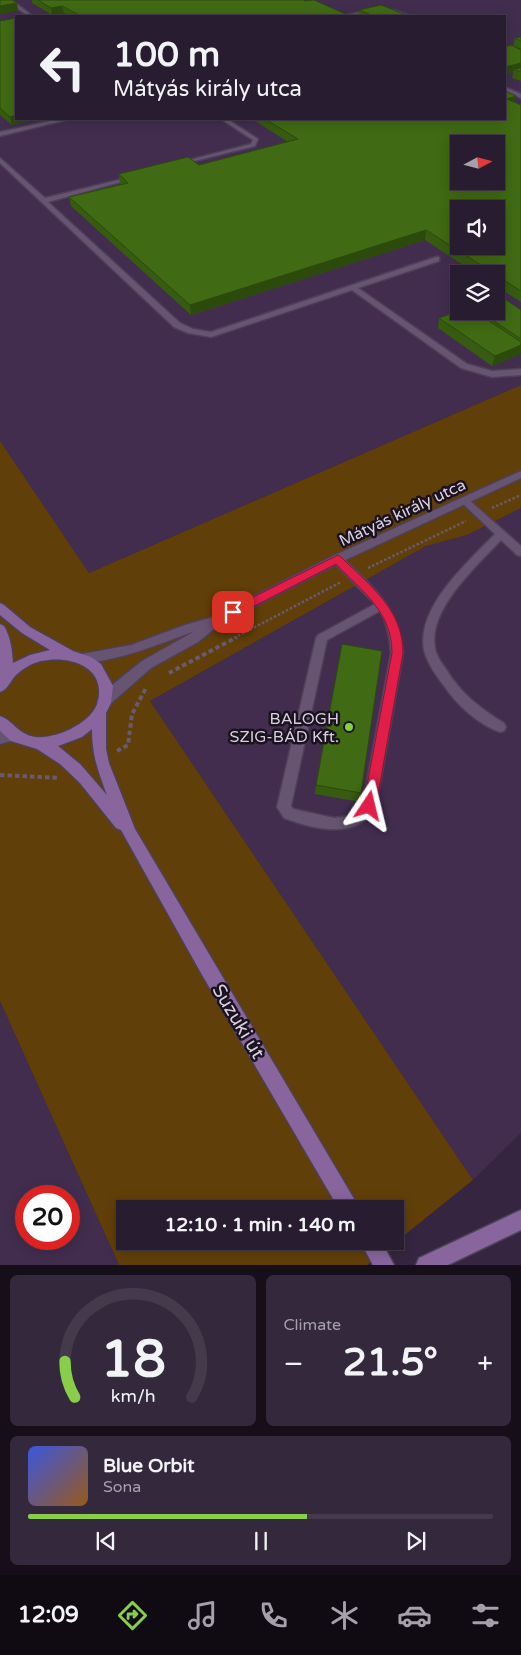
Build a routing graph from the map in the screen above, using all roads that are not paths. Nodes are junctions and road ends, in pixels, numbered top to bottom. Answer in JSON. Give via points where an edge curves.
{"nodes":[{"id":1,"x":9,"y":0,"type":"edge"},
{"id":2,"x":368,"y":0,"type":"edge"},
{"id":3,"x":0,"y":2,"type":"edge"},
{"id":4,"x":374,"y":2,"type":"dead end"},
{"id":5,"x":336,"y":12,"type":"edge"},
{"id":6,"x":30,"y":15,"type":"edge"},
{"id":7,"x":342,"y":15,"type":"edge"},
{"id":8,"x":349,"y":15,"type":"edge"},
{"id":9,"x":405,"y":15,"type":"edge"},
{"id":10,"x":506,"y":89,"type":"edge"},
{"id":11,"x":521,"y":96,"type":"edge"},
{"id":12,"x":63,"y":120,"type":"edge"},
{"id":13,"x":226,"y":120,"type":"edge"},
{"id":14,"x":0,"y":134,"type":"edge"},
{"id":15,"x":0,"y":160,"type":"edge"},
{"id":16,"x":177,"y":165,"type":"edge"},
{"id":17,"x":138,"y":176,"type":"edge"},
{"id":18,"x":43,"y":201,"type":"junction"},
{"id":19,"x":436,"y":259,"type":"dead end"},
{"id":20,"x":354,"y":288,"type":"junction"},
{"id":21,"x":521,"y":372,"type":"edge"},
{"id":22,"x":521,"y":474,"type":"edge"},
{"id":23,"x":465,"y":501,"type":"junction"},
{"id":24,"x":501,"y":533,"type":"junction"},
{"id":25,"x":521,"y":552,"type":"edge"},
{"id":26,"x":338,"y":559,"type":"junction"},
{"id":27,"x":382,"y":605,"type":"junction"},
{"id":28,"x":0,"y":608,"type":"edge"},
{"id":29,"x":216,"y":621,"type":"junction"},
{"id":30,"x":0,"y":629,"type":"edge"},
{"id":31,"x":76,"y":657,"type":"junction"},
{"id":32,"x":3,"y":682,"type":"edge"},
{"id":33,"x":102,"y":707,"type":"junction"},
{"id":34,"x":0,"y":722,"type":"edge"},
{"id":35,"x":500,"y":727,"type":"dead end"},
{"id":36,"x":6,"y":737,"type":"edge"},
{"id":37,"x":40,"y":743,"type":"junction"},
{"id":38,"x":129,"y":832,"type":"junction"},
{"id":39,"x":345,"y":1200,"type":"edge"},
{"id":40,"x":521,"y":1220,"type":"edge"},
{"id":41,"x":375,"y":1250,"type":"edge"},
{"id":42,"x":384,"y":1265,"type":"edge"},
{"id":43,"x":426,"y":1265,"type":"edge"}],
"edges":[{"from":1,"to":3,"type":"lane"},
{"from":1,"to":6,"type":"lane"},
{"from":2,"to":4,"type":"lane"},
{"from":5,"to":7,"type":"lane"},
{"from":8,"to":9,"type":"lane","via":[[374,10]]},
{"from":10,"to":11,"type":"lane"},
{"from":12,"to":14,"type":"lane"},
{"from":13,"to":16,"type":"lane","via":[[256,140],[253,145]]},
{"from":15,"to":18,"type":"lane"},
{"from":17,"to":18,"type":"lane"},
{"from":18,"to":20,"type":"lane","via":[[178,324],[191,331],[211,335]]},
{"from":19,"to":20,"type":"lane"},
{"from":20,"to":21,"type":"lane","via":[[464,366],[492,374]]},
{"from":22,"to":23,"type":"street","name":"Mátyás király utca"},
{"from":23,"to":24,"type":"lane"},
{"from":23,"to":26,"type":"street","name":"Mátyás király utca"},
{"from":24,"to":25,"type":"lane"},
{"from":24,"to":35,"type":"lane","via":[[449,592],[438,608],[429,635],[434,661],[453,690],[465,703]]},
{"from":26,"to":27,"type":"lane"},
{"from":26,"to":29,"type":"street","name":"Mátyás király utca"},
{"from":27,"to":27,"type":"lane","via":[[390,616],[398,640],[398,653],[369,806],[352,822],[334,824],[289,814],[284,807],[322,638]]},
{"from":28,"to":31,"type":"main road","via":[[26,630]]},
{"from":29,"to":31,"type":"street","name":"Mátyás király utca","via":[[198,624],[118,654]]},
{"from":29,"to":33,"type":"street","name":"Mátyás király utca","via":[[205,633],[154,659],[135,673]]},
{"from":30,"to":32,"type":"main road","via":[[6,647]]},
{"from":31,"to":32,"type":"main road","via":[[51,655],[34,659],[19,666]]},
{"from":31,"to":33,"type":"main road","via":[[100,673],[105,686]]},
{"from":33,"to":37,"type":"main road","via":[[88,726],[74,736]]},
{"from":33,"to":38,"type":"main road","via":[[99,749],[102,763]]},
{"from":34,"to":36,"type":"main road"},
{"from":36,"to":37,"type":"main road"},
{"from":37,"to":38,"type":"main road","via":[[76,768]]},
{"from":38,"to":39,"type":"main road","name":"Suzuki út"},
{"from":40,"to":43,"type":"main road"},
{"from":41,"to":42,"type":"main road"}]}
